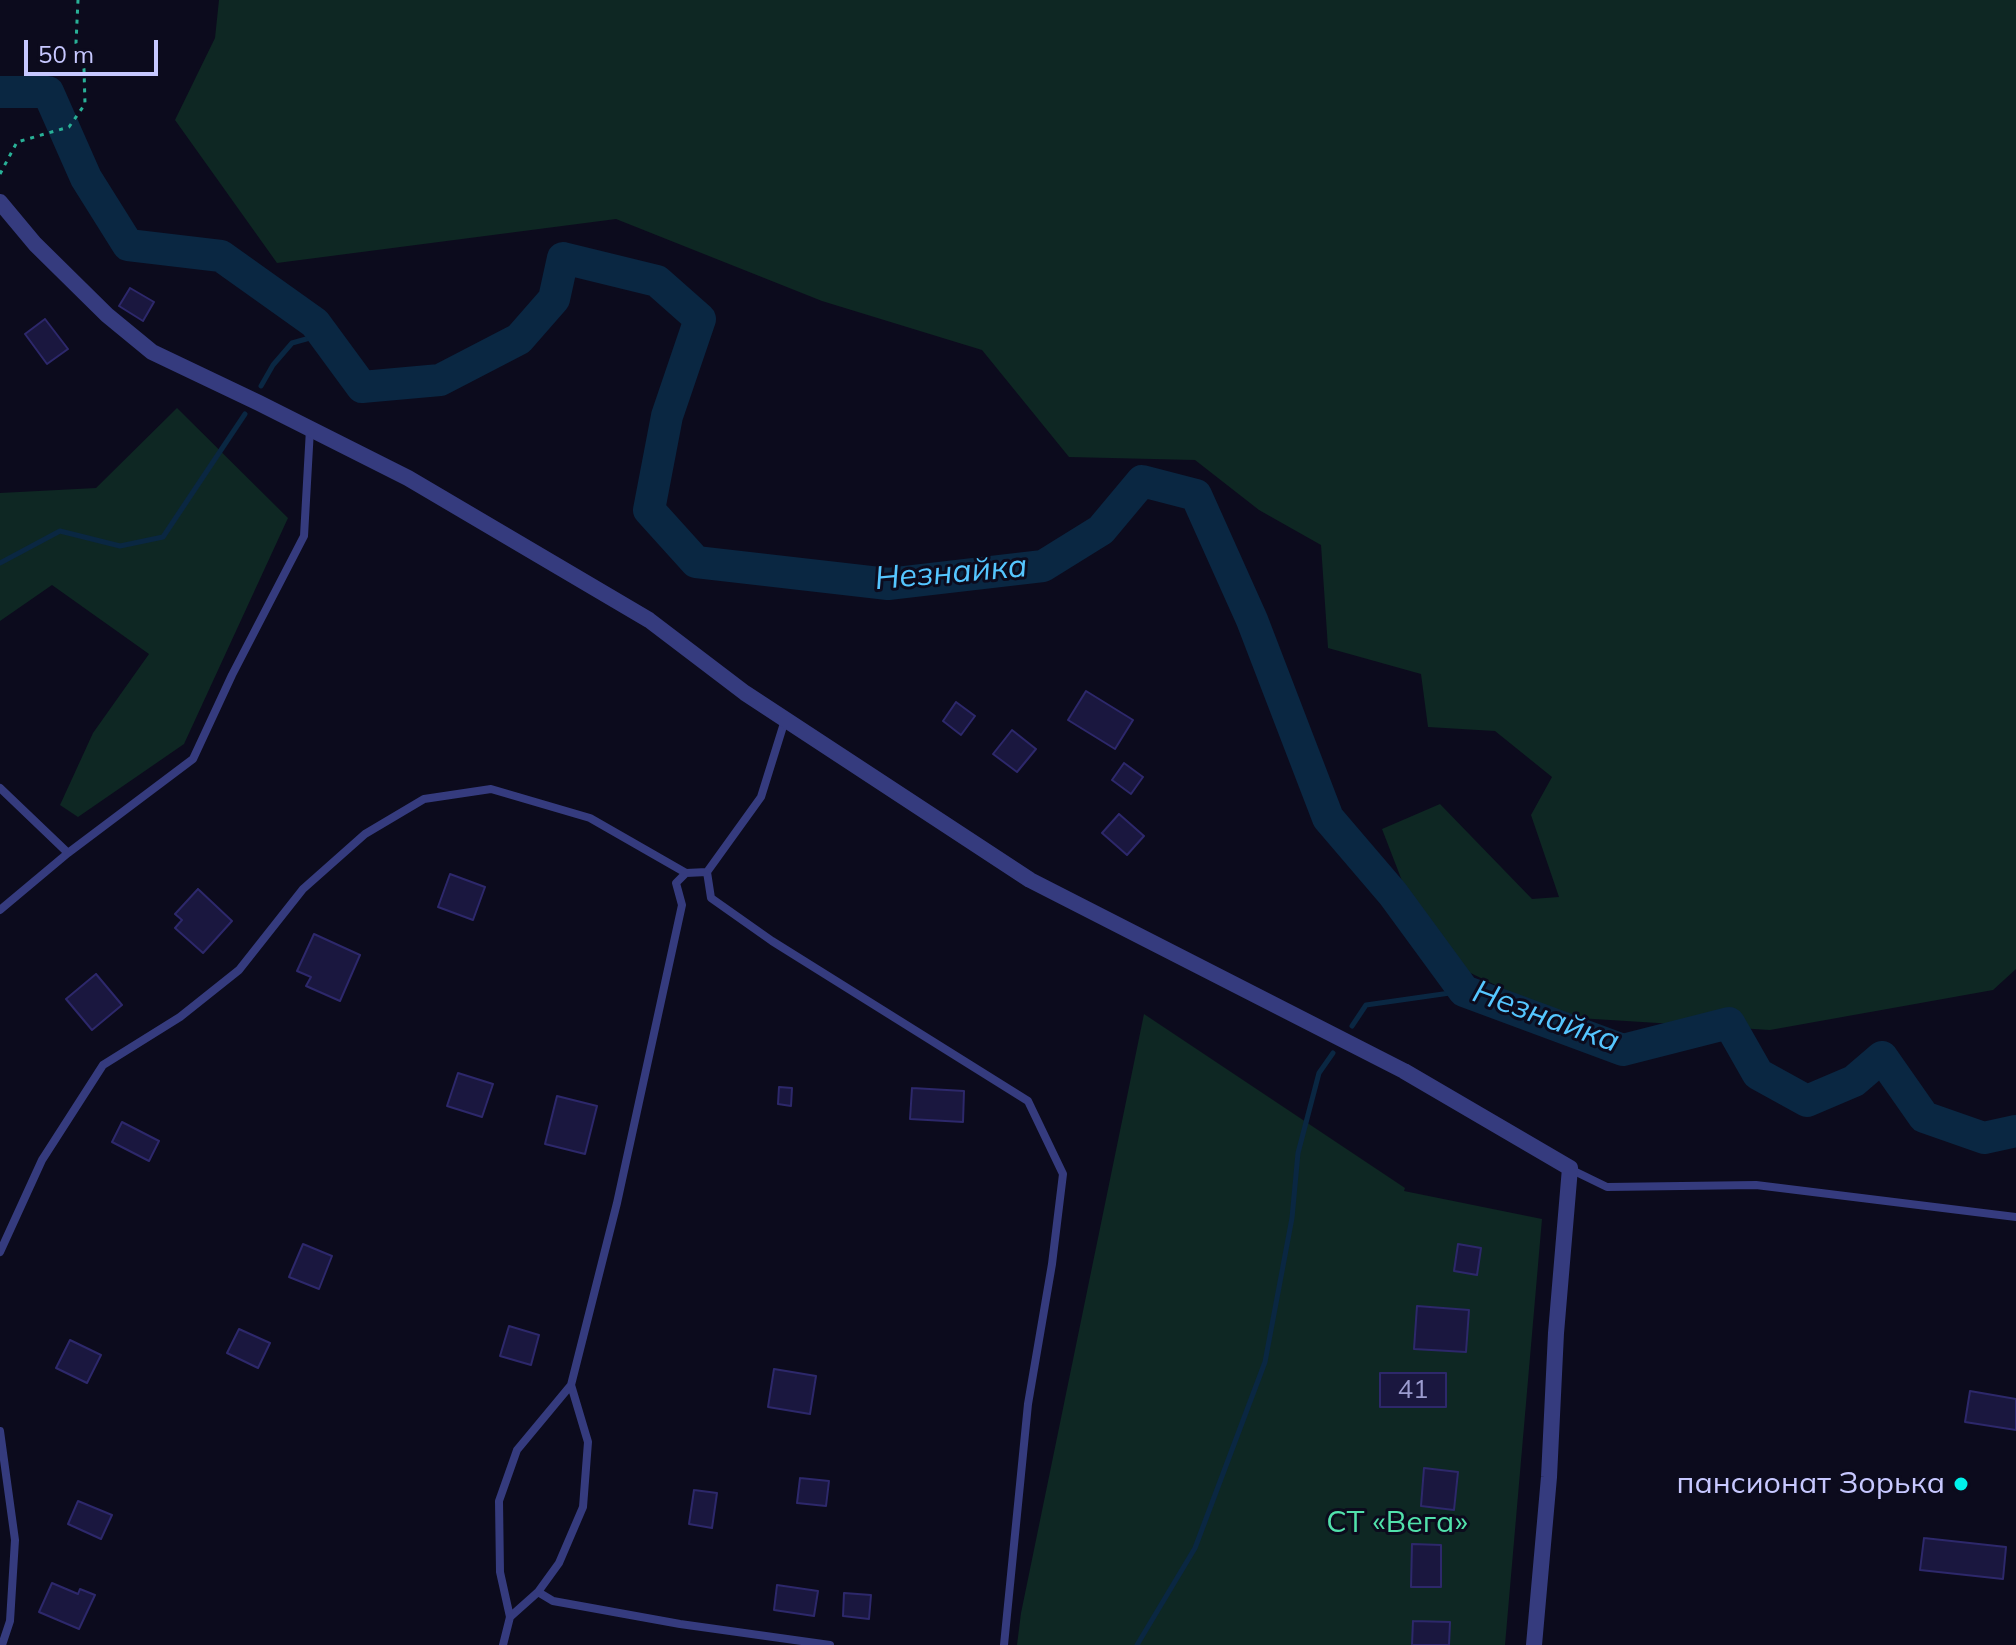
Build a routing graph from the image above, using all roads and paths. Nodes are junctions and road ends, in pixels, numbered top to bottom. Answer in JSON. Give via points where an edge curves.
{"nodes":[{"id":1,"x":78,"y":0,"type":"edge"},
{"id":2,"x":0,"y":174,"type":"edge"},
{"id":3,"x":0,"y":202,"type":"edge"},
{"id":4,"x":310,"y":428,"type":"junction"},
{"id":5,"x":785,"y":719,"type":"junction"},
{"id":6,"x":0,"y":788,"type":"edge"},
{"id":7,"x":68,"y":853,"type":"junction"},
{"id":8,"x":707,"y":872,"type":"junction"},
{"id":9,"x":686,"y":873,"type":"junction"},
{"id":10,"x":0,"y":910,"type":"edge"},
{"id":11,"x":1570,"y":1168,"type":"junction"},
{"id":12,"x":2016,"y":1217,"type":"edge"},
{"id":13,"x":0,"y":1252,"type":"edge"},
{"id":14,"x":571,"y":1385,"type":"junction"},
{"id":15,"x":0,"y":1431,"type":"edge"},
{"id":16,"x":538,"y":1592,"type":"junction"},
{"id":17,"x":510,"y":1617,"type":"junction"},
{"id":18,"x":2,"y":1645,"type":"edge"},
{"id":19,"x":503,"y":1645,"type":"edge"},
{"id":20,"x":830,"y":1645,"type":"edge"},
{"id":21,"x":1004,"y":1645,"type":"edge"},
{"id":22,"x":1534,"y":1645,"type":"edge"}],
"edges":[{"from":1,"to":2,"type":"path","via":[[76,43],[84,69],[85,104],[69,127],[17,142]]},
{"from":3,"to":4,"type":"street","via":[[45,254],[152,352]]},
{"from":4,"to":5,"type":"street","via":[[408,478],[649,620]]},
{"from":4,"to":7,"type":"lane","via":[[304,536],[193,759]]},
{"from":5,"to":8,"type":"lane","via":[[761,797]]},
{"from":5,"to":11,"type":"street","via":[[1030,880],[1404,1071]]},
{"from":6,"to":7,"type":"lane"},
{"from":7,"to":10,"type":"lane"},
{"from":8,"to":9,"type":"lane"},
{"from":8,"to":21,"type":"lane","via":[[711,898],[1028,1101],[1063,1174],[1028,1404]]},
{"from":9,"to":13,"type":"lane","via":[[590,818],[491,789],[424,799],[365,834],[303,889],[239,970],[180,1017],[103,1065],[42,1160]]},
{"from":9,"to":14,"type":"lane","via":[[676,883],[682,905]]},
{"from":11,"to":12,"type":"lane","via":[[1607,1187],[1756,1185]]},
{"from":11,"to":22,"type":"street"},
{"from":14,"to":16,"type":"lane","via":[[588,1442],[583,1507],[559,1563]]},
{"from":14,"to":17,"type":"lane","via":[[517,1450],[499,1501],[500,1572]]},
{"from":15,"to":18,"type":"lane","via":[[15,1540],[10,1621]]},
{"from":16,"to":17,"type":"lane"},
{"from":16,"to":20,"type":"lane","via":[[553,1601]]},
{"from":17,"to":19,"type":"lane"}]}
